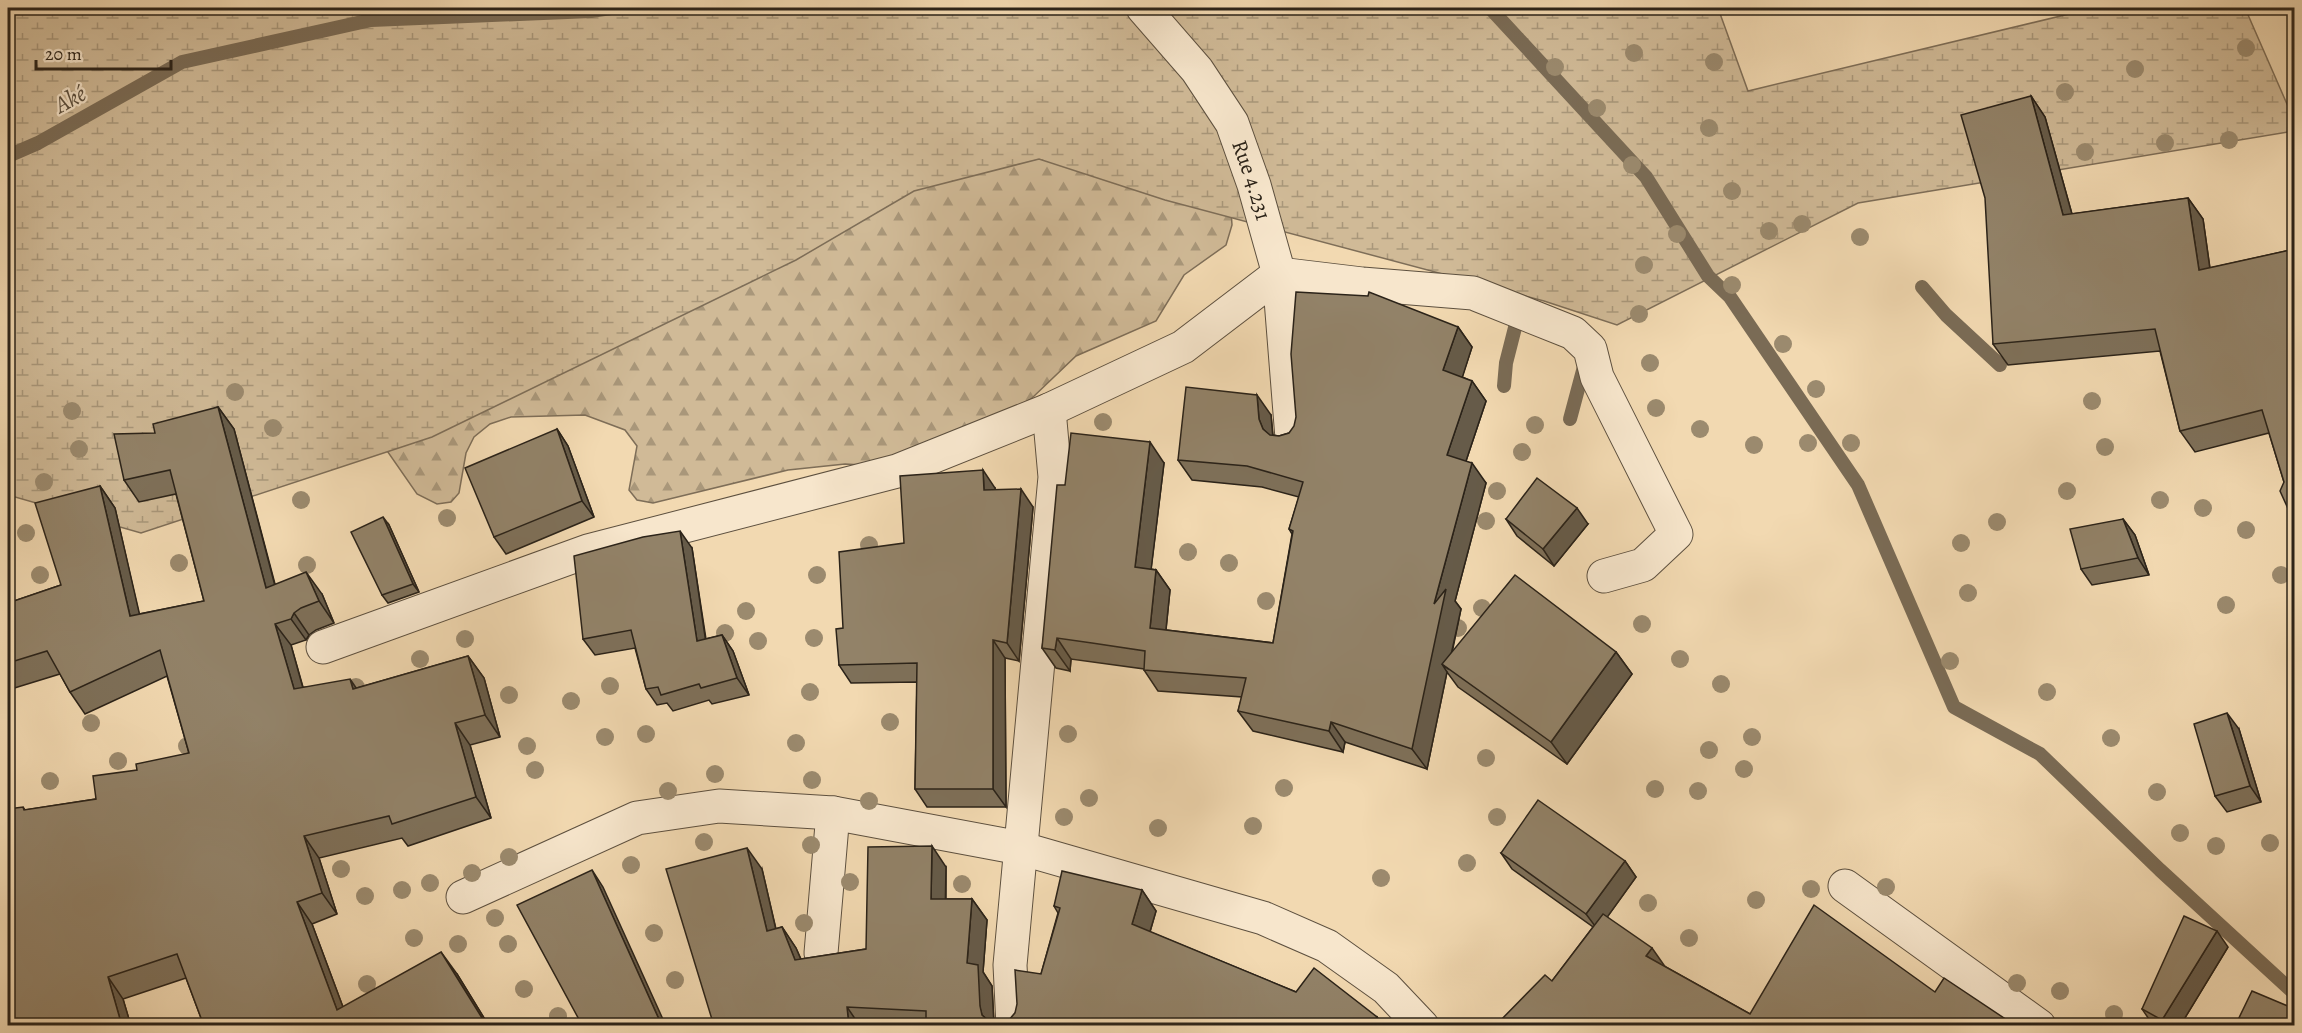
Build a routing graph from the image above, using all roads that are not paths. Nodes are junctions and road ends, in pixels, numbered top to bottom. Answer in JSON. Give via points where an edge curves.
{"nodes":[{"id":1,"x":1143,"y":8,"type":"edge"},
{"id":2,"x":1279,"y":274,"type":"junction"},
{"id":3,"x":1049,"y":410,"type":"junction"},
{"id":4,"x":1292,"y":438,"type":"edge"},
{"id":5,"x":1604,"y":576,"type":"dead end"},
{"id":6,"x":323,"y":647,"type":"dead end"},
{"id":7,"x":833,"y":813,"type":"junction"},
{"id":8,"x":1020,"y":848,"type":"junction"},
{"id":9,"x":1845,"y":886,"type":"dead end"},
{"id":10,"x":463,"y":897,"type":"dead end"},
{"id":11,"x":821,"y":952,"type":"dead end"},
{"id":12,"x":1013,"y":1026,"type":"edge"},
{"id":13,"x":1422,"y":1026,"type":"edge"},
{"id":14,"x":2039,"y":1026,"type":"edge"}],
"edges":[{"from":1,"to":2,"type":"street","name":"Rue 4.231","via":[[1197,70],[1232,123]]},
{"from":2,"to":3,"type":"street","via":[[1184,347]]},
{"from":2,"to":4,"type":"street","name":"Rue 4.231"},
{"from":2,"to":5,"type":"street","via":[[1473,293],[1573,333],[1590,349],[1597,377],[1676,534],[1643,565]]},
{"from":3,"to":6,"type":"street","via":[[897,471],[588,551]]},
{"from":3,"to":8,"type":"street","via":[[1055,477]]},
{"from":7,"to":8,"type":"street"},
{"from":7,"to":10,"type":"street","via":[[719,806],[637,818]]},
{"from":7,"to":11,"type":"street"},
{"from":8,"to":12,"type":"street","via":[[1010,965]]},
{"from":8,"to":13,"type":"street","via":[[1263,918],[1327,946],[1386,988]]},
{"from":9,"to":14,"type":"street"}]}
